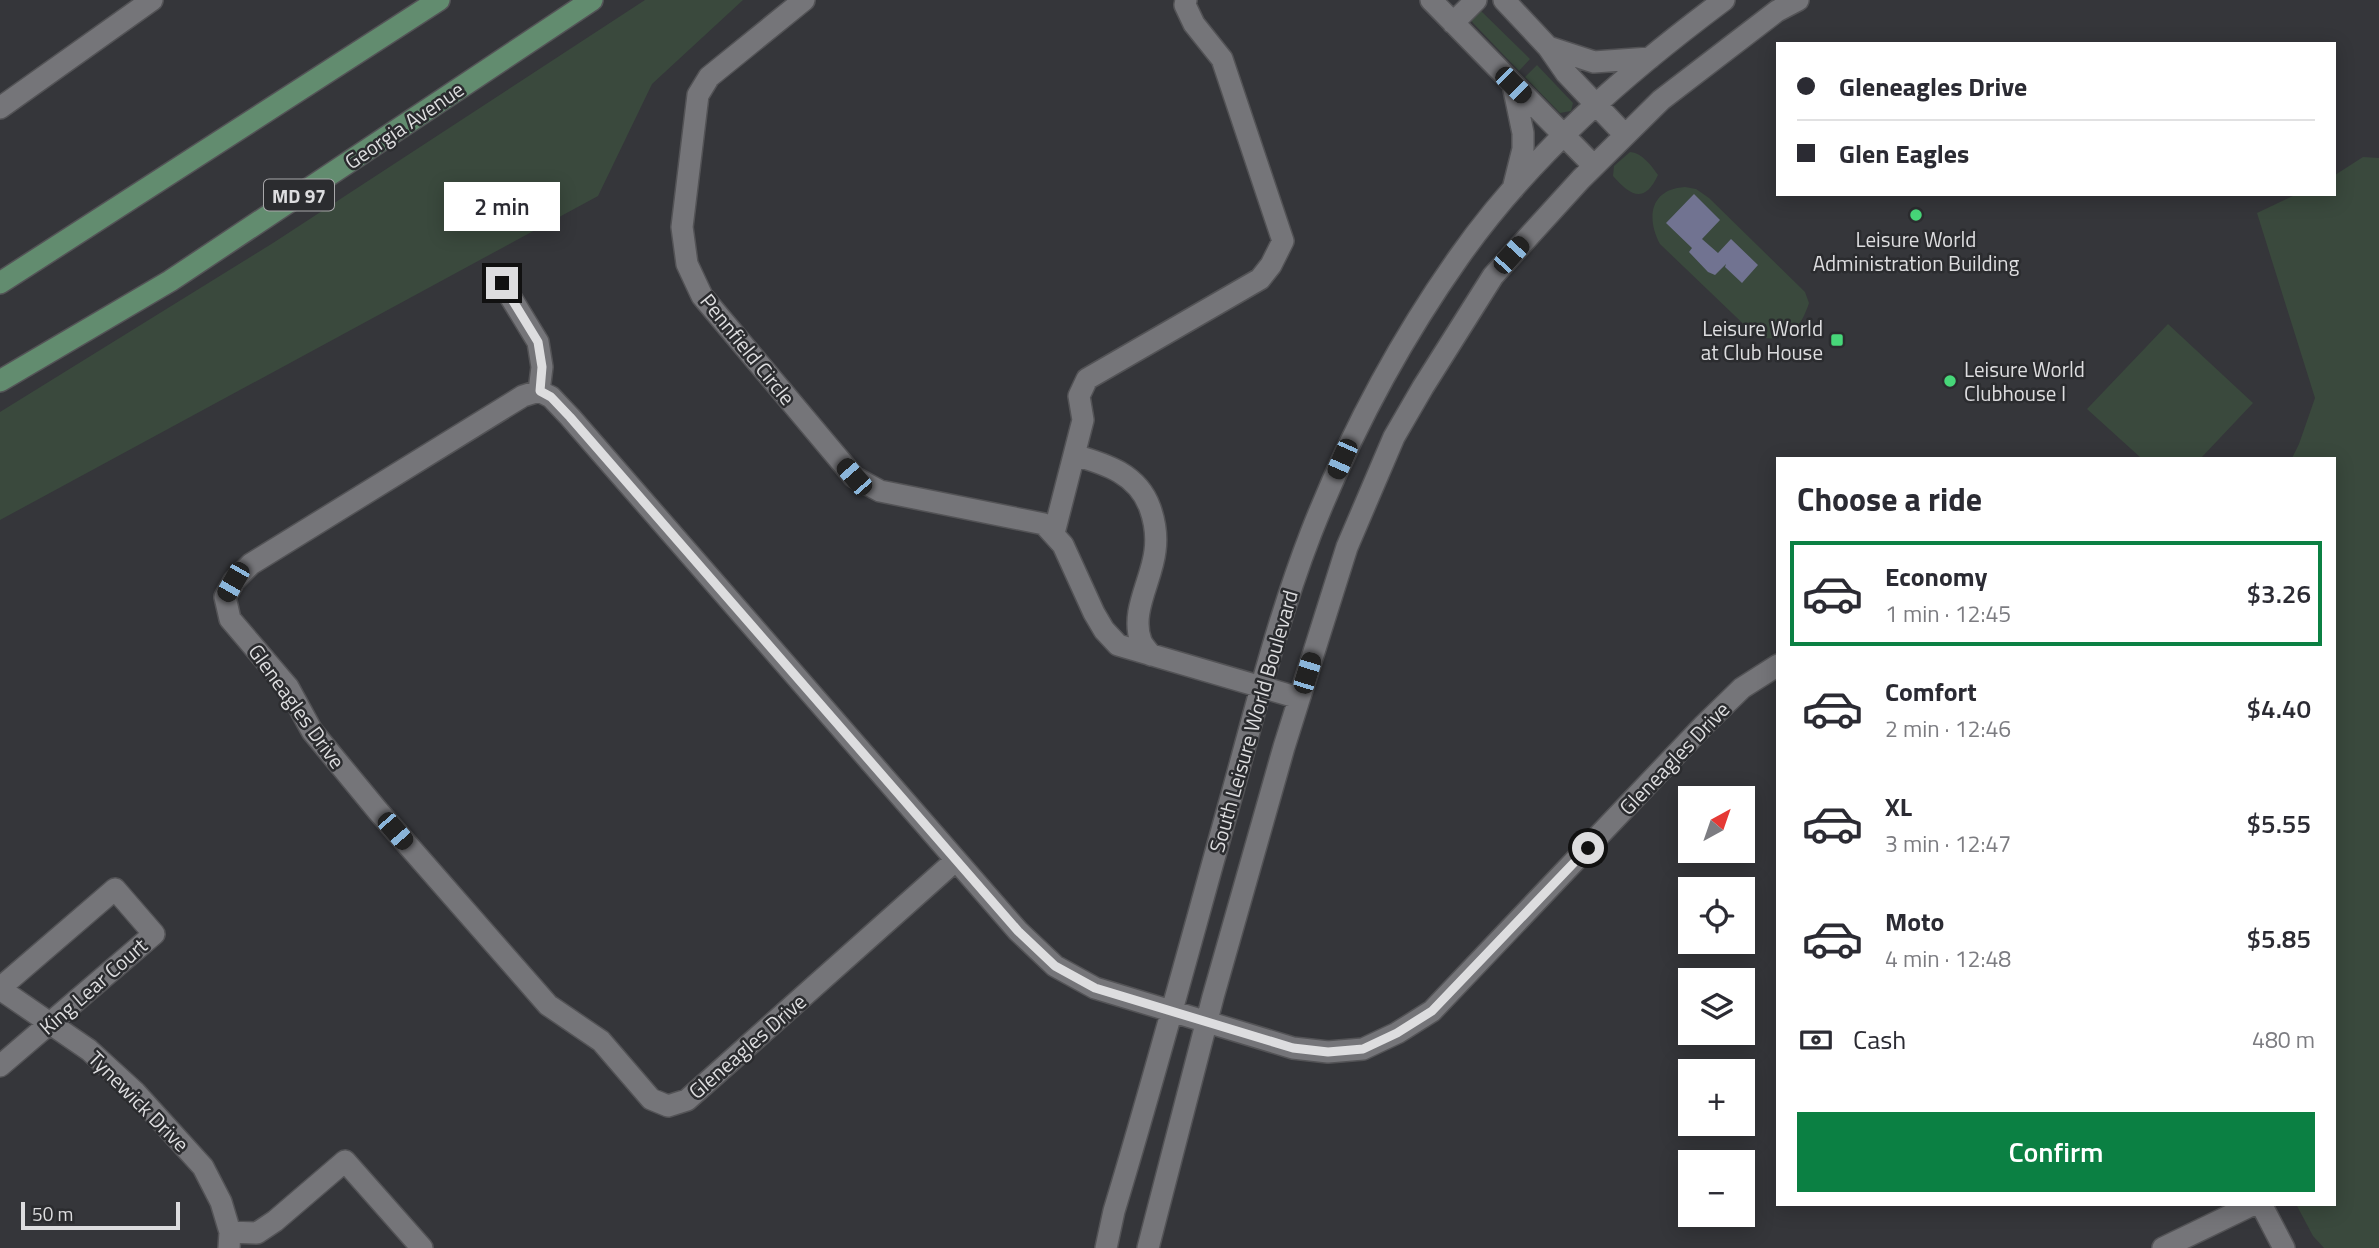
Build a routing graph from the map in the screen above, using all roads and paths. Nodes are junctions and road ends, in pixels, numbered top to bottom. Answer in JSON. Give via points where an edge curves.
{"nodes":[{"id":1,"x":152,"y":0,"type":"edge"},
{"id":2,"x":439,"y":0,"type":"edge"},
{"id":3,"x":593,"y":0,"type":"edge"},
{"id":4,"x":804,"y":0,"type":"edge"},
{"id":5,"x":1186,"y":0,"type":"edge"},
{"id":6,"x":1431,"y":0,"type":"edge"},
{"id":7,"x":1476,"y":0,"type":"edge"},
{"id":8,"x":1504,"y":0,"type":"edge"},
{"id":9,"x":1724,"y":0,"type":"edge"},
{"id":10,"x":1798,"y":0,"type":"edge"},
{"id":11,"x":1453,"y":23,"type":"junction"},
{"id":12,"x":1548,"y":47,"type":"junction"},
{"id":13,"x":1650,"y":58,"type":"junction"},
{"id":14,"x":1513,"y":85,"type":"junction"},
{"id":15,"x":1596,"y":104,"type":"junction"},
{"id":16,"x":0,"y":108,"type":"edge"},
{"id":17,"x":1565,"y":135,"type":"junction"},
{"id":18,"x":1625,"y":135,"type":"junction"},
{"id":19,"x":1594,"y":166,"type":"junction"},
{"id":20,"x":1513,"y":191,"type":"junction"},
{"id":21,"x":0,"y":283,"type":"edge"},
{"id":22,"x":502,"y":283,"type":"dead end"},
{"id":23,"x":0,"y":381,"type":"edge"},
{"id":24,"x":540,"y":391,"type":"junction"},
{"id":25,"x":1074,"y":455,"type":"junction"},
{"id":26,"x":1054,"y":533,"type":"junction"},
{"id":27,"x":1151,"y":655,"type":"junction"},
{"id":28,"x":1776,"y":666,"type":"edge"},
{"id":29,"x":1262,"y":687,"type":"junction"},
{"id":30,"x":1299,"y":698,"type":"junction"},
{"id":31,"x":956,"y":860,"type":"junction"},
{"id":32,"x":0,"y":989,"type":"edge"},
{"id":33,"x":1171,"y":1010,"type":"junction"},
{"id":34,"x":1208,"y":1021,"type":"junction"},
{"id":35,"x":50,"y":1024,"type":"junction"},
{"id":36,"x":0,"y":1066,"type":"edge"},
{"id":37,"x":2250,"y":1206,"type":"edge"},
{"id":38,"x":2262,"y":1206,"type":"edge"},
{"id":39,"x":230,"y":1240,"type":"edge"},
{"id":40,"x":422,"y":1248,"type":"edge"},
{"id":41,"x":1106,"y":1248,"type":"edge"},
{"id":42,"x":1148,"y":1248,"type":"edge"},
{"id":43,"x":2163,"y":1248,"type":"edge"},
{"id":44,"x":2284,"y":1248,"type":"edge"}],
"edges":[{"from":1,"to":16,"type":"street"},
{"from":2,"to":21,"type":"main road"},
{"from":3,"to":23,"type":"main road","name":"Georgia Avenue","number":"MD 97","via":[[170,281]]},
{"from":4,"to":26,"type":"street","name":"Pennfield Circle","via":[[709,77],[698,95],[682,227],[692,275],[702,296],[854,477],[880,491],[1028,520],[1044,524]]},
{"from":5,"to":25,"type":"street","via":[[1194,24],[1222,59],[1283,241],[1260,279],[1087,379],[1079,396],[1083,420]]},
{"from":6,"to":11,"type":"street"},
{"from":7,"to":11,"type":"street"},
{"from":8,"to":12,"type":"street"},
{"from":9,"to":13,"type":"street","name":"South Leisure World Boulevard"},
{"from":10,"to":18,"type":"street","name":"South Leisure World Boulevard","via":[[1661,100]]},
{"from":11,"to":14,"type":"street"},
{"from":12,"to":13,"type":"street","via":[[1594,62]]},
{"from":12,"to":15,"type":"street"},
{"from":13,"to":15,"type":"street","name":"South Leisure World Boulevard"},
{"from":14,"to":17,"type":"street"},
{"from":14,"to":20,"type":"street","via":[[1523,133]]},
{"from":15,"to":17,"type":"street","name":"South Leisure World Boulevard"},
{"from":15,"to":18,"type":"street"},
{"from":17,"to":19,"type":"street"},
{"from":17,"to":20,"type":"street","name":"South Leisure World Boulevard"},
{"from":18,"to":19,"type":"street","name":"South Leisure World Boulevard"},
{"from":19,"to":30,"type":"street","name":"South Leisure World Boulevard","via":[[1493,276],[1400,427],[1347,547]]},
{"from":20,"to":29,"type":"street","name":"South Leisure World Boulevard","via":[[1424,309],[1360,422],[1311,533]]},
{"from":22,"to":24,"type":"street","via":[[538,342]]},
{"from":24,"to":31,"type":"street","name":"Gleneagles Drive","via":[[570,417]]},
{"from":24,"to":31,"type":"street","name":"Gleneagles Drive","via":[[523,396],[251,564],[225,597],[230,619],[288,687],[312,731],[548,1005],[601,1041],[651,1099],[668,1107],[687,1100]]},
{"from":25,"to":26,"type":"street"},
{"from":25,"to":27,"type":"street","via":[[1116,469],[1134,481],[1156,523],[1155,552],[1138,620],[1141,641]]},
{"from":26,"to":27,"type":"street","via":[[1104,630],[1118,645]]},
{"from":27,"to":29,"type":"street"},
{"from":28,"to":34,"type":"street","name":"Gleneagles Drive","via":[[1742,688],[1432,1011],[1397,1033],[1363,1049],[1328,1052],[1293,1048]]},
{"from":29,"to":30,"type":"street"},
{"from":29,"to":33,"type":"street","name":"South Leisure World Boulevard"},
{"from":30,"to":34,"type":"street","name":"South Leisure World Boulevard"},
{"from":31,"to":33,"type":"street","name":"Gleneagles Drive","via":[[1055,966],[1095,988]]},
{"from":32,"to":35,"type":"street","name":"Tynewick Drive"},
{"from":32,"to":35,"type":"street","name":"King Lear Court","via":[[115,889],[154,934]]},
{"from":33,"to":34,"type":"street","name":"Gleneagles Drive"},
{"from":33,"to":41,"type":"street","name":"South Leisure World Boulevard"},
{"from":34,"to":42,"type":"street","name":"South Leisure World Boulevard"},
{"from":35,"to":36,"type":"street","name":"King Lear Court"},
{"from":35,"to":39,"type":"street","name":"Tynewick Drive","via":[[89,1050],[135,1092],[203,1167],[221,1202]]},
{"from":37,"to":43,"type":"street"},
{"from":38,"to":44,"type":"street"},
{"from":39,"to":40,"type":"street","via":[[257,1233],[275,1222],[345,1161]]}]}
